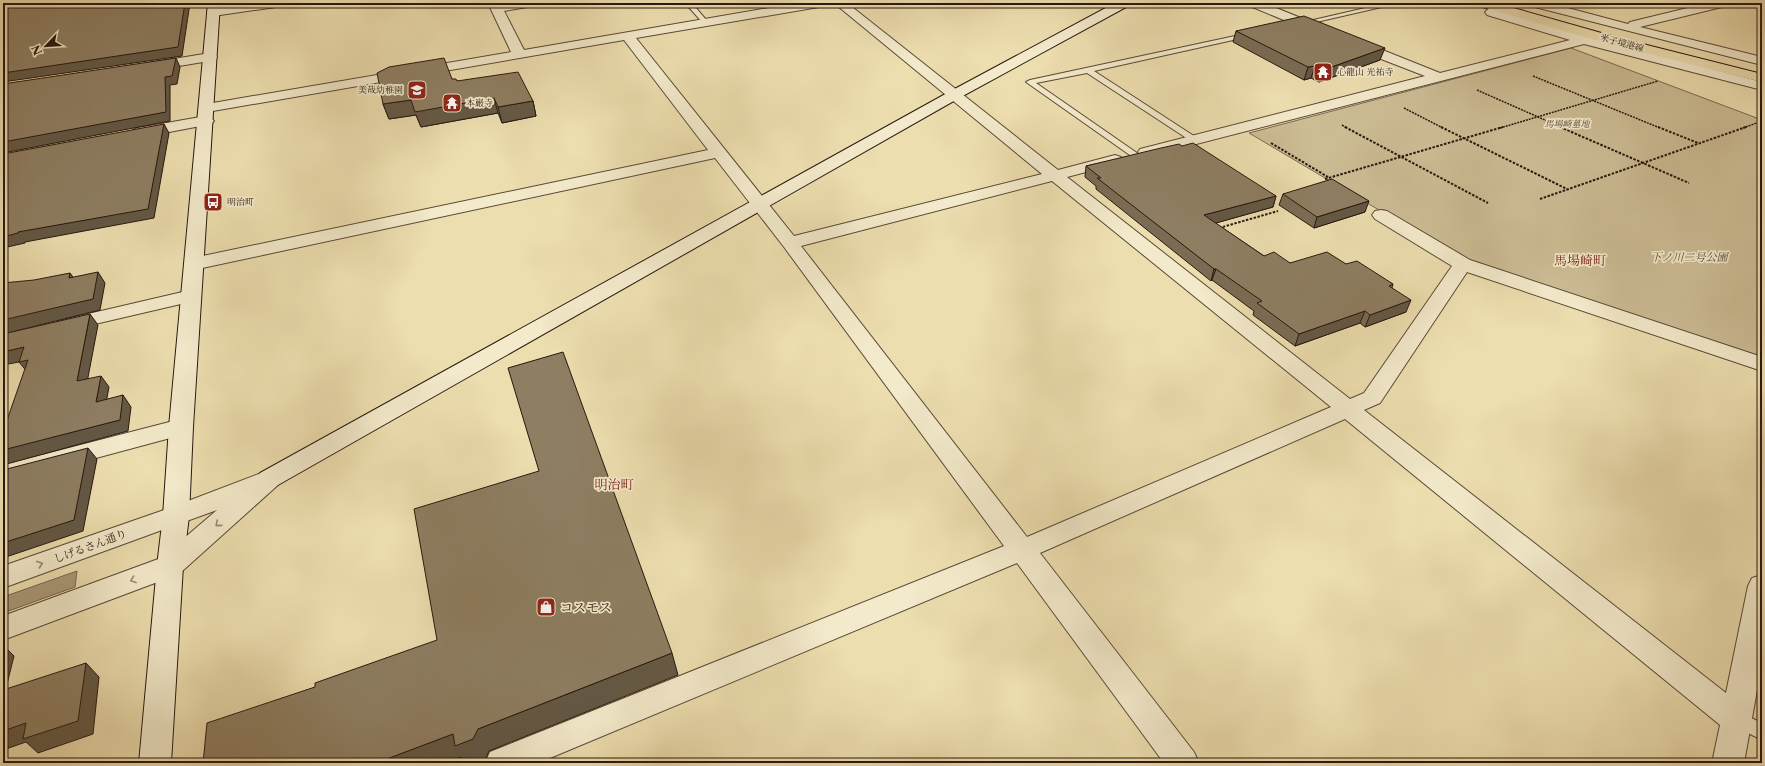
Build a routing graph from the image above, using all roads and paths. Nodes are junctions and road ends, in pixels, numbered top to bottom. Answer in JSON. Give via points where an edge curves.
{"nodes":[{"id":1,"x":276,"y":3,"type":"edge"},
{"id":2,"x":540,"y":3,"type":"edge"},
{"id":3,"x":688,"y":3,"type":"edge"},
{"id":4,"x":819,"y":3,"type":"edge"},
{"id":5,"x":840,"y":3,"type":"edge"},
{"id":6,"x":1124,"y":3,"type":"edge"},
{"id":7,"x":1254,"y":3,"type":"edge"},
{"id":8,"x":1396,"y":3,"type":"edge"},
{"id":9,"x":1483,"y":3,"type":"edge"},
{"id":10,"x":1511,"y":3,"type":"edge"},
{"id":11,"x":1535,"y":3,"type":"edge"},
{"id":12,"x":1722,"y":3,"type":"edge"},
{"id":13,"x":496,"y":6,"type":"edge"},
{"id":14,"x":214,"y":7,"type":"edge"},
{"id":15,"x":1498,"y":7,"type":"junction"},
{"id":16,"x":705,"y":22,"type":"junction"},
{"id":17,"x":1303,"y":23,"type":"junction"},
{"id":18,"x":1288,"y":26,"type":"edge"},
{"id":19,"x":1632,"y":29,"type":"junction"},
{"id":20,"x":1257,"y":33,"type":"edge"},
{"id":21,"x":1332,"y":34,"type":"edge"},
{"id":22,"x":627,"y":36,"type":"junction"},
{"id":23,"x":1346,"y":40,"type":"edge"},
{"id":24,"x":1584,"y":40,"type":"junction"},
{"id":25,"x":519,"y":54,"type":"junction"},
{"id":26,"x":210,"y":57,"type":"junction"},
{"id":27,"x":1762,"y":61,"type":"edge"},
{"id":28,"x":1499,"y":62,"type":"junction"},
{"id":29,"x":133,"y":69,"type":"edge"},
{"id":30,"x":1088,"y":70,"type":"junction"},
{"id":31,"x":1762,"y":70,"type":"edge"},
{"id":32,"x":1442,"y":77,"type":"junction"},
{"id":33,"x":1762,"y":78,"type":"edge"},
{"id":34,"x":1658,"y":81,"type":"dead end"},
{"id":35,"x":1762,"y":86,"type":"edge"},
{"id":36,"x":1374,"y":94,"type":"junction"},
{"id":37,"x":954,"y":95,"type":"junction"},
{"id":38,"x":1593,"y":100,"type":"junction"},
{"id":39,"x":1313,"y":110,"type":"junction"},
{"id":40,"x":206,"y":115,"type":"junction"},
{"id":41,"x":1538,"y":116,"type":"junction"},
{"id":42,"x":1762,"y":121,"type":"edge"},
{"id":43,"x":1245,"y":127,"type":"junction"},
{"id":44,"x":120,"y":136,"type":"edge"},
{"id":45,"x":1464,"y":138,"type":"junction"},
{"id":46,"x":1194,"y":140,"type":"junction"},
{"id":47,"x":1698,"y":143,"type":"junction"},
{"id":48,"x":719,"y":152,"type":"junction"},
{"id":49,"x":1134,"y":155,"type":"junction"},
{"id":50,"x":1402,"y":156,"type":"junction"},
{"id":51,"x":1643,"y":163,"type":"junction"},
{"id":52,"x":1054,"y":176,"type":"junction"},
{"id":53,"x":1328,"y":178,"type":"junction"},
{"id":54,"x":1325,"y":179,"type":"dead end"},
{"id":55,"x":1335,"y":182,"type":"edge"},
{"id":56,"x":1689,"y":183,"type":"dead end"},
{"id":57,"x":1567,"y":189,"type":"junction"},
{"id":58,"x":1540,"y":199,"type":"dead end"},
{"id":59,"x":1488,"y":203,"type":"dead end"},
{"id":60,"x":760,"y":205,"type":"junction"},
{"id":61,"x":1278,"y":211,"type":"dead end"},
{"id":62,"x":1381,"y":215,"type":"dead end"},
{"id":63,"x":1213,"y":230,"type":"edge"},
{"id":64,"x":790,"y":243,"type":"junction"},
{"id":65,"x":193,"y":264,"type":"junction"},
{"id":66,"x":1463,"y":264,"type":"junction"},
{"id":67,"x":191,"y":296,"type":"junction"},
{"id":68,"x":48,"y":329,"type":"edge"},
{"id":69,"x":1762,"y":364,"type":"edge"},
{"id":70,"x":1348,"y":408,"type":"junction"},
{"id":71,"x":181,"y":427,"type":"junction"},
{"id":72,"x":3,"y":474,"type":"edge"},
{"id":73,"x":269,"y":479,"type":"junction"},
{"id":74,"x":176,"y":516,"type":"junction"},
{"id":75,"x":1022,"y":550,"type":"junction"},
{"id":76,"x":170,"y":566,"type":"junction"},
{"id":77,"x":3,"y":577,"type":"edge"},
{"id":78,"x":1762,"y":586,"type":"edge"},
{"id":79,"x":3,"y":628,"type":"edge"},
{"id":80,"x":1749,"y":725,"type":"edge"},
{"id":81,"x":155,"y":763,"type":"edge"},
{"id":82,"x":501,"y":763,"type":"edge"},
{"id":83,"x":1183,"y":763,"type":"edge"},
{"id":84,"x":1728,"y":763,"type":"edge"}],
"edges":[{"from":1,"to":14,"type":"street"},
{"from":2,"to":13,"type":"lane"},
{"from":3,"to":16,"type":"lane"},
{"from":4,"to":16,"type":"street"},
{"from":5,"to":37,"type":"street"},
{"from":6,"to":37,"type":"street"},
{"from":7,"to":17,"type":"street"},
{"from":8,"to":17,"type":"lane"},
{"from":9,"to":15,"type":"main road","name":"米子境港線"},
{"from":10,"to":31,"type":"main road","name":"米子境港線","via":[[1623,36]]},
{"from":11,"to":19,"type":"street"},
{"from":12,"to":19,"type":"street","via":[[1634,25]]},
{"from":13,"to":25,"type":"street"},
{"from":14,"to":26,"type":"street"},
{"from":15,"to":24,"type":"street","via":[[1491,12]]},
{"from":15,"to":33,"type":"main road","name":"米子境港線","via":[[1614,41]]},
{"from":16,"to":22,"type":"street"},
{"from":17,"to":18,"type":"lane"},
{"from":17,"to":21,"type":"street"},
{"from":19,"to":27,"type":"street"},
{"from":20,"to":30,"type":"lane"},
{"from":22,"to":25,"type":"street"},
{"from":22,"to":48,"type":"street"},
{"from":23,"to":32,"type":"street"},
{"from":24,"to":28,"type":"street"},
{"from":24,"to":35,"type":"street"},
{"from":25,"to":40,"type":"street"},
{"from":26,"to":29,"type":"street"},
{"from":26,"to":40,"type":"street"},
{"from":28,"to":32,"type":"street"},
{"from":28,"to":38,"type":"path"},
{"from":30,"to":46,"type":"lane"},
{"from":30,"to":49,"type":"lane","via":[[1030,82]]},
{"from":32,"to":36,"type":"street"},
{"from":32,"to":41,"type":"path"},
{"from":34,"to":38,"type":"path"},
{"from":36,"to":39,"type":"street"},
{"from":36,"to":45,"type":"path"},
{"from":37,"to":52,"type":"street"},
{"from":37,"to":60,"type":"street"},
{"from":38,"to":41,"type":"path"},
{"from":38,"to":47,"type":"path"},
{"from":39,"to":43,"type":"street"},
{"from":39,"to":50,"type":"path"},
{"from":40,"to":44,"type":"street"},
{"from":40,"to":65,"type":"street"},
{"from":41,"to":45,"type":"path"},
{"from":41,"to":51,"type":"path"},
{"from":42,"to":47,"type":"path"},
{"from":43,"to":46,"type":"street"},
{"from":43,"to":53,"type":"path"},
{"from":45,"to":50,"type":"path"},
{"from":45,"to":57,"type":"path"},
{"from":46,"to":49,"type":"street"},
{"from":47,"to":51,"type":"path"},
{"from":48,"to":60,"type":"street"},
{"from":48,"to":65,"type":"street"},
{"from":49,"to":52,"type":"street"},
{"from":50,"to":53,"type":"path"},
{"from":50,"to":59,"type":"path"},
{"from":51,"to":56,"type":"path"},
{"from":51,"to":57,"type":"path"},
{"from":52,"to":64,"type":"street"},
{"from":52,"to":70,"type":"street"},
{"from":53,"to":54,"type":"path"},
{"from":53,"to":55,"type":"path"},
{"from":57,"to":58,"type":"path"},
{"from":60,"to":64,"type":"street"},
{"from":60,"to":73,"type":"street"},
{"from":61,"to":63,"type":"path"},
{"from":62,"to":66,"type":"street"},
{"from":64,"to":75,"type":"street"},
{"from":65,"to":67,"type":"street"},
{"from":66,"to":69,"type":"street"},
{"from":66,"to":70,"type":"street","via":[[1372,398]]},
{"from":67,"to":68,"type":"street"},
{"from":67,"to":71,"type":"street"},
{"from":70,"to":75,"type":"street"},
{"from":70,"to":80,"type":"street"},
{"from":71,"to":72,"type":"street"},
{"from":71,"to":74,"type":"street"},
{"from":73,"to":74,"type":"street","name":"しげるさん通り"},
{"from":73,"to":76,"type":"street","one_way":true},
{"from":74,"to":76,"type":"street"},
{"from":77,"to":74,"type":"street","name":"しげるさん通り","one_way":true},
{"from":75,"to":82,"type":"street"},
{"from":75,"to":83,"type":"street"},
{"from":76,"to":79,"type":"street","one_way":true},
{"from":76,"to":81,"type":"street"},
{"from":78,"to":80,"type":"street"},
{"from":80,"to":84,"type":"street"}]}
